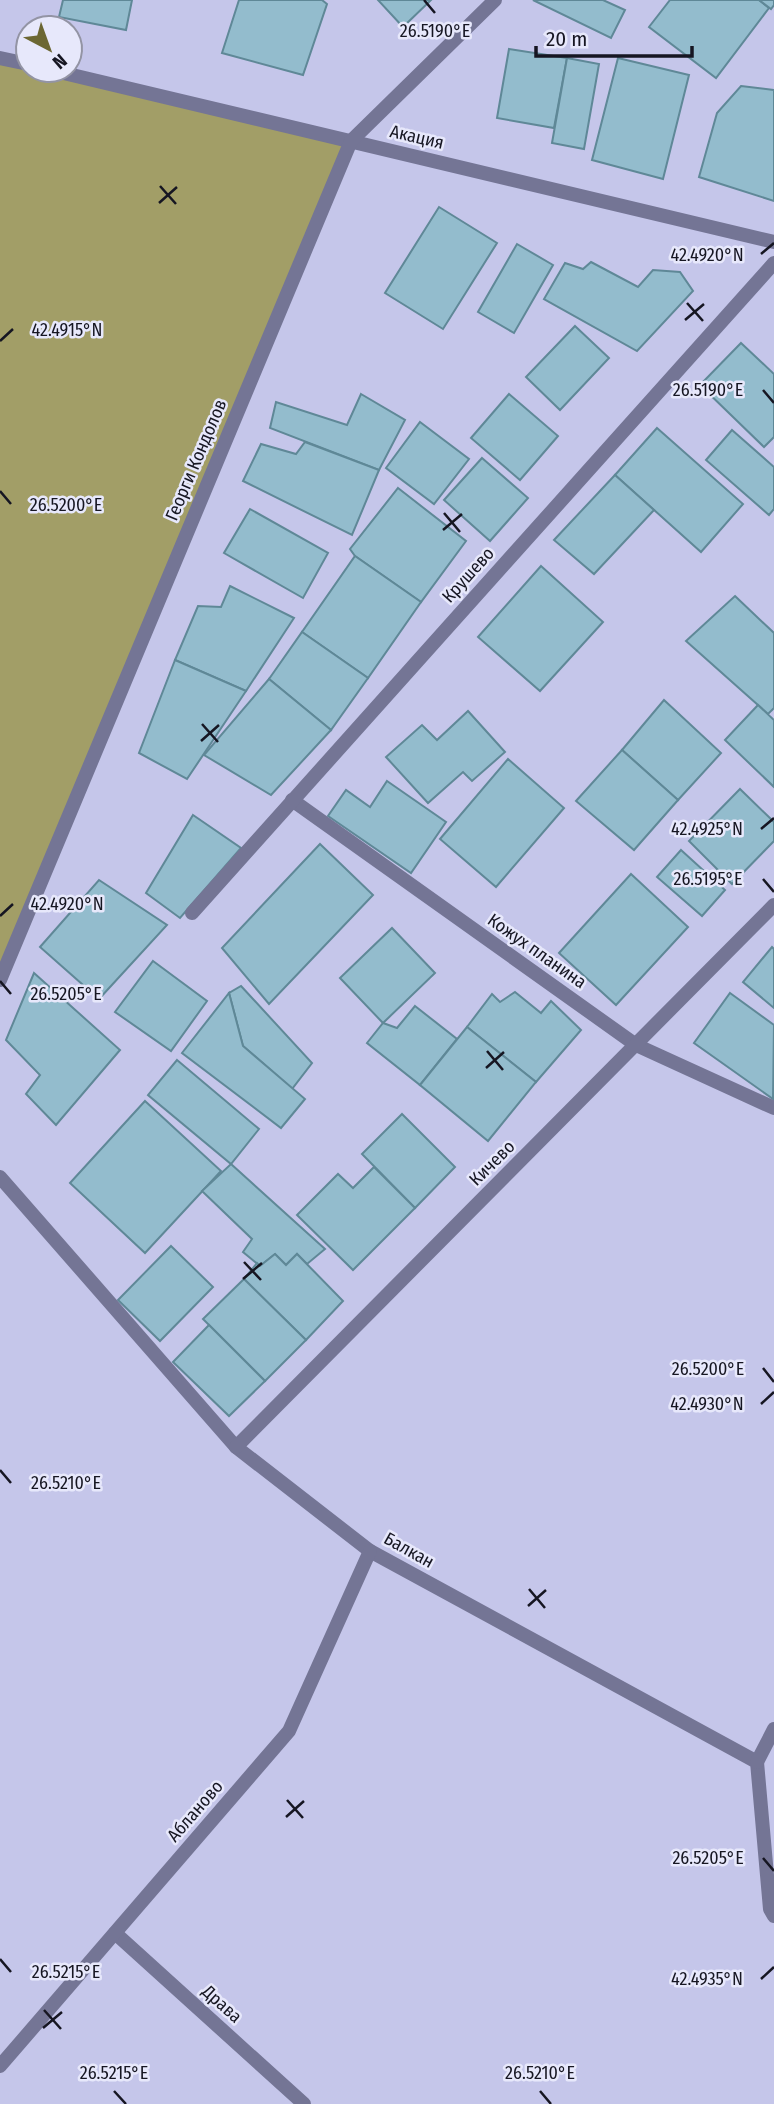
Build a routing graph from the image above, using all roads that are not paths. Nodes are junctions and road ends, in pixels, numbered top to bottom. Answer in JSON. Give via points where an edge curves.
{"nodes":[{"id":1,"x":495,"y":0,"type":"edge"},
{"id":2,"x":84,"y":78,"type":"edge"},
{"id":3,"x":351,"y":141,"type":"junction"},
{"id":4,"x":774,"y":242,"type":"edge"},
{"id":5,"x":774,"y":263,"type":"edge"},
{"id":6,"x":292,"y":800,"type":"junction"},
{"id":7,"x":774,"y":905,"type":"edge"},
{"id":8,"x":192,"y":913,"type":"dead end"},
{"id":9,"x":0,"y":981,"type":"edge"},
{"id":10,"x":636,"y":1045,"type":"junction"},
{"id":11,"x":774,"y":1108,"type":"edge"},
{"id":12,"x":0,"y":1177,"type":"edge"},
{"id":13,"x":236,"y":1447,"type":"junction"},
{"id":14,"x":370,"y":1551,"type":"junction"},
{"id":15,"x":774,"y":1729,"type":"edge"},
{"id":16,"x":757,"y":1762,"type":"junction"},
{"id":17,"x":774,"y":1916,"type":"edge"},
{"id":18,"x":115,"y":1933,"type":"junction"},
{"id":19,"x":0,"y":2066,"type":"edge"},
{"id":20,"x":304,"y":2104,"type":"edge"}],
"edges":[{"from":1,"to":3,"type":"street","name":"Георги Кондолов"},
{"from":2,"to":3,"type":"street","name":"Акация"},
{"from":3,"to":4,"type":"street","name":"Акация"},
{"from":3,"to":9,"type":"street","name":"Георги Кондолов"},
{"from":5,"to":6,"type":"street","name":"Крушево"},
{"from":6,"to":8,"type":"street","name":"Крушево"},
{"from":6,"to":10,"type":"street","name":"Кожух планина"},
{"from":7,"to":10,"type":"street","name":"Кичево"},
{"from":10,"to":11,"type":"street","name":"Кожух планина"},
{"from":10,"to":13,"type":"street","name":"Кичево"},
{"from":12,"to":13,"type":"street","name":"Балкан"},
{"from":13,"to":14,"type":"street","name":"Балкан"},
{"from":14,"to":16,"type":"street","name":"Балкан"},
{"from":14,"to":18,"type":"street","name":"Абланово","via":[[289,1731]]},
{"from":15,"to":16,"type":"street"},
{"from":16,"to":17,"type":"street"},
{"from":18,"to":19,"type":"street","name":"Абланово"},
{"from":18,"to":20,"type":"street","name":"Драва"}]}
